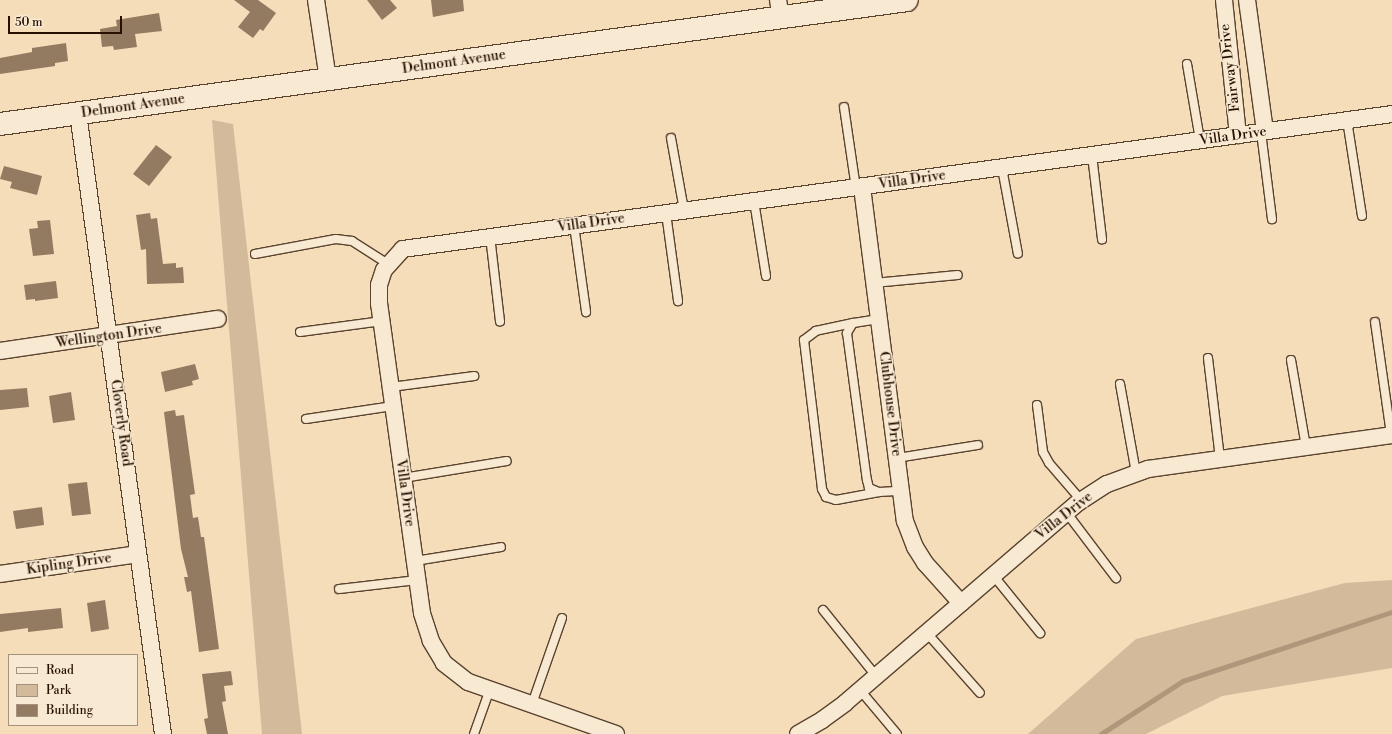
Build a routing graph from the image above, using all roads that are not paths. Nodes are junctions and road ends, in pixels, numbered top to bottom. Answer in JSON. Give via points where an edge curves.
{"nodes":[{"id":1,"x":316,"y":0,"type":"edge"},
{"id":2,"x":907,"y":0,"type":"edge"},
{"id":3,"x":1224,"y":0,"type":"edge"},
{"id":4,"x":1247,"y":0,"type":"edge"},
{"id":5,"x":780,"y":9,"type":"edge"},
{"id":6,"x":1186,"y":64,"type":"dead end"},
{"id":7,"x":328,"y":79,"type":"junction"},
{"id":8,"x":844,"y":107,"type":"dead end"},
{"id":9,"x":78,"y":113,"type":"junction"},
{"id":10,"x":1392,"y":114,"type":"edge"},
{"id":11,"x":1346,"y":120,"type":"junction"},
{"id":12,"x":0,"y":124,"type":"edge"},
{"id":13,"x":1263,"y":132,"type":"junction"},
{"id":14,"x":1238,"y":135,"type":"junction"},
{"id":15,"x":671,"y":138,"type":"dead end"},
{"id":16,"x":1200,"y":140,"type":"junction"},
{"id":17,"x":1092,"y":155,"type":"junction"},
{"id":18,"x":1002,"y":168,"type":"junction"},
{"id":19,"x":859,"y":187,"type":"junction"},
{"id":20,"x":754,"y":201,"type":"junction"},
{"id":21,"x":684,"y":210,"type":"junction"},
{"id":22,"x":666,"y":213,"type":"junction"},
{"id":23,"x":1362,"y":216,"type":"dead end"},
{"id":24,"x":1272,"y":219,"type":"dead end"},
{"id":25,"x":574,"y":225,"type":"junction"},
{"id":26,"x":490,"y":236,"type":"junction"},
{"id":27,"x":1102,"y":239,"type":"dead end"},
{"id":28,"x":255,"y":254,"type":"dead end"},
{"id":29,"x":1018,"y":254,"type":"dead end"},
{"id":30,"x":388,"y":264,"type":"junction"},
{"id":31,"x":958,"y":275,"type":"dead end"},
{"id":32,"x":766,"y":276,"type":"dead end"},
{"id":33,"x":874,"y":283,"type":"junction"},
{"id":34,"x":678,"y":301,"type":"dead end"},
{"id":35,"x":586,"y":312,"type":"dead end"},
{"id":36,"x":218,"y":319,"type":"dead end"},
{"id":37,"x":879,"y":319,"type":"junction"},
{"id":38,"x":382,"y":321,"type":"junction"},
{"id":39,"x":500,"y":321,"type":"dead end"},
{"id":40,"x":1375,"y":322,"type":"dead end"},
{"id":41,"x":853,"y":324,"type":"junction"},
{"id":42,"x":300,"y":332,"type":"dead end"},
{"id":43,"x":109,"y":336,"type":"junction"},
{"id":44,"x":0,"y":351,"type":"edge"},
{"id":45,"x":1208,"y":358,"type":"dead end"},
{"id":46,"x":1292,"y":360,"type":"dead end"},
{"id":47,"x":474,"y":376,"type":"dead end"},
{"id":48,"x":1120,"y":384,"type":"dead end"},
{"id":49,"x":391,"y":387,"type":"junction"},
{"id":50,"x":1037,"y":405,"type":"dead end"},
{"id":51,"x":393,"y":406,"type":"junction"},
{"id":52,"x":306,"y":419,"type":"dead end"},
{"id":53,"x":1391,"y":435,"type":"edge"},
{"id":54,"x":978,"y":445,"type":"dead end"},
{"id":55,"x":1306,"y":447,"type":"junction"},
{"id":56,"x":896,"y":458,"type":"junction"},
{"id":57,"x":1220,"y":459,"type":"junction"},
{"id":58,"x":506,"y":461,"type":"dead end"},
{"id":59,"x":1136,"y":473,"type":"junction"},
{"id":60,"x":403,"y":478,"type":"junction"},
{"id":61,"x":901,"y":491,"type":"junction"},
{"id":62,"x":878,"y":492,"type":"junction"},
{"id":63,"x":1081,"y":500,"type":"junction"},
{"id":64,"x":1066,"y":512,"type":"junction"},
{"id":65,"x":501,"y":547,"type":"dead end"},
{"id":66,"x":138,"y":554,"type":"junction"},
{"id":67,"x":415,"y":561,"type":"junction"},
{"id":68,"x":0,"y":574,"type":"edge"},
{"id":69,"x":993,"y":575,"type":"junction"},
{"id":70,"x":1116,"y":578,"type":"dead end"},
{"id":71,"x":417,"y":580,"type":"junction"},
{"id":72,"x":339,"y":589,"type":"dead end"},
{"id":73,"x":961,"y":603,"type":"junction"},
{"id":74,"x":823,"y":610,"type":"dead end"},
{"id":75,"x":562,"y":618,"type":"dead end"},
{"id":76,"x":926,"y":632,"type":"junction"},
{"id":77,"x":1040,"y":633,"type":"dead end"},
{"id":78,"x":876,"y":676,"type":"junction"},
{"id":79,"x":490,"y":689,"type":"junction"},
{"id":80,"x":860,"y":690,"type":"junction"},
{"id":81,"x":980,"y":693,"type":"dead end"},
{"id":82,"x":532,"y":704,"type":"junction"},
{"id":83,"x":163,"y":734,"type":"edge"},
{"id":84,"x":474,"y":734,"type":"edge"},
{"id":85,"x":616,"y":734,"type":"edge"},
{"id":86,"x":798,"y":734,"type":"edge"},
{"id":87,"x":897,"y":734,"type":"edge"}],
"edges":[{"from":1,"to":7,"type":"street"},
{"from":2,"to":5,"type":"street","name":"Delmont Avenue"},
{"from":3,"to":14,"type":"street","name":"Fairway Drive"},
{"from":4,"to":13,"type":"street","name":"Fairway Drive"},
{"from":5,"to":7,"type":"street","name":"Delmont Avenue"},
{"from":6,"to":16,"type":"lane"},
{"from":7,"to":9,"type":"street","name":"Delmont Avenue"},
{"from":8,"to":19,"type":"lane"},
{"from":9,"to":12,"type":"street","name":"Delmont Avenue"},
{"from":9,"to":43,"type":"street","name":"Cloverly Road"},
{"from":10,"to":11,"type":"street","name":"Villa Drive"},
{"from":11,"to":13,"type":"street","name":"Villa Drive"},
{"from":11,"to":23,"type":"lane"},
{"from":13,"to":14,"type":"street","name":"Villa Drive"},
{"from":13,"to":24,"type":"lane"},
{"from":14,"to":16,"type":"street","name":"Villa Drive"},
{"from":15,"to":21,"type":"lane"},
{"from":16,"to":17,"type":"street","name":"Villa Drive"},
{"from":17,"to":18,"type":"street","name":"Villa Drive"},
{"from":17,"to":27,"type":"lane"},
{"from":18,"to":19,"type":"street","name":"Villa Drive"},
{"from":18,"to":29,"type":"lane"},
{"from":19,"to":20,"type":"street","name":"Villa Drive"},
{"from":19,"to":33,"type":"street","name":"Clubhouse Drive"},
{"from":20,"to":21,"type":"street","name":"Villa Drive"},
{"from":20,"to":32,"type":"lane"},
{"from":21,"to":22,"type":"street","name":"Villa Drive"},
{"from":22,"to":25,"type":"street","name":"Villa Drive"},
{"from":22,"to":34,"type":"lane"},
{"from":25,"to":26,"type":"street","name":"Villa Drive"},
{"from":25,"to":35,"type":"lane"},
{"from":26,"to":30,"type":"street","name":"Villa Drive","via":[[403,249]]},
{"from":26,"to":39,"type":"lane"},
{"from":28,"to":30,"type":"lane","via":[[336,239],[352,241]]},
{"from":30,"to":38,"type":"street","name":"Villa Drive","via":[[379,285]]},
{"from":31,"to":33,"type":"lane"},
{"from":33,"to":37,"type":"street","name":"Clubhouse Drive"},
{"from":36,"to":43,"type":"street","name":"Wellington Drive"},
{"from":37,"to":41,"type":"lane"},
{"from":37,"to":56,"type":"street","name":"Clubhouse Drive"},
{"from":38,"to":42,"type":"lane"},
{"from":38,"to":49,"type":"street","name":"Villa Drive"},
{"from":40,"to":53,"type":"lane"},
{"from":41,"to":62,"type":"lane","via":[[847,333],[867,480],[869,488]]},
{"from":41,"to":62,"type":"lane","via":[[816,331],[804,340],[822,489],[826,497],[836,500]]},
{"from":43,"to":44,"type":"street","name":"Wellington Drive"},
{"from":43,"to":66,"type":"street","name":"Cloverly Road"},
{"from":45,"to":57,"type":"lane"},
{"from":46,"to":55,"type":"lane"},
{"from":47,"to":49,"type":"lane"},
{"from":48,"to":59,"type":"lane"},
{"from":49,"to":51,"type":"street","name":"Villa Drive"},
{"from":50,"to":63,"type":"lane","via":[[1043,452],[1049,463]]},
{"from":51,"to":52,"type":"lane"},
{"from":51,"to":60,"type":"street","name":"Villa Drive"},
{"from":53,"to":55,"type":"street","name":"Villa Drive"},
{"from":54,"to":56,"type":"lane"},
{"from":55,"to":57,"type":"street","name":"Villa Drive"},
{"from":56,"to":61,"type":"street","name":"Clubhouse Drive"},
{"from":57,"to":59,"type":"street","name":"Villa Drive"},
{"from":58,"to":60,"type":"lane"},
{"from":59,"to":63,"type":"street","name":"Villa Drive","via":[[1107,484]]},
{"from":60,"to":67,"type":"street","name":"Villa Drive"},
{"from":61,"to":62,"type":"lane"},
{"from":61,"to":73,"type":"street","name":"Clubhouse Drive","via":[[905,521],[914,547]]},
{"from":63,"to":64,"type":"street","name":"Villa Drive"},
{"from":64,"to":69,"type":"street","name":"Villa Drive"},
{"from":64,"to":70,"type":"lane"},
{"from":65,"to":67,"type":"lane"},
{"from":66,"to":68,"type":"street","name":"Kipling Drive"},
{"from":66,"to":83,"type":"street","name":"Cloverly Road"},
{"from":67,"to":71,"type":"street","name":"Villa Drive"},
{"from":69,"to":73,"type":"street","name":"Villa Drive"},
{"from":69,"to":77,"type":"lane"},
{"from":71,"to":72,"type":"lane"},
{"from":71,"to":79,"type":"street","name":"Villa Drive","via":[[427,630],[437,654],[455,673],[468,682]]},
{"from":73,"to":76,"type":"street","name":"Villa Drive"},
{"from":74,"to":78,"type":"lane"},
{"from":75,"to":82,"type":"lane"},
{"from":76,"to":78,"type":"street","name":"Villa Drive"},
{"from":76,"to":81,"type":"lane"},
{"from":78,"to":80,"type":"street","name":"Villa Drive"},
{"from":79,"to":82,"type":"street","name":"Villa Drive"},
{"from":79,"to":84,"type":"lane"},
{"from":80,"to":86,"type":"street","name":"Villa Drive","via":[[822,720]]},
{"from":80,"to":87,"type":"lane"},
{"from":82,"to":85,"type":"street","name":"Villa Drive"}]}
